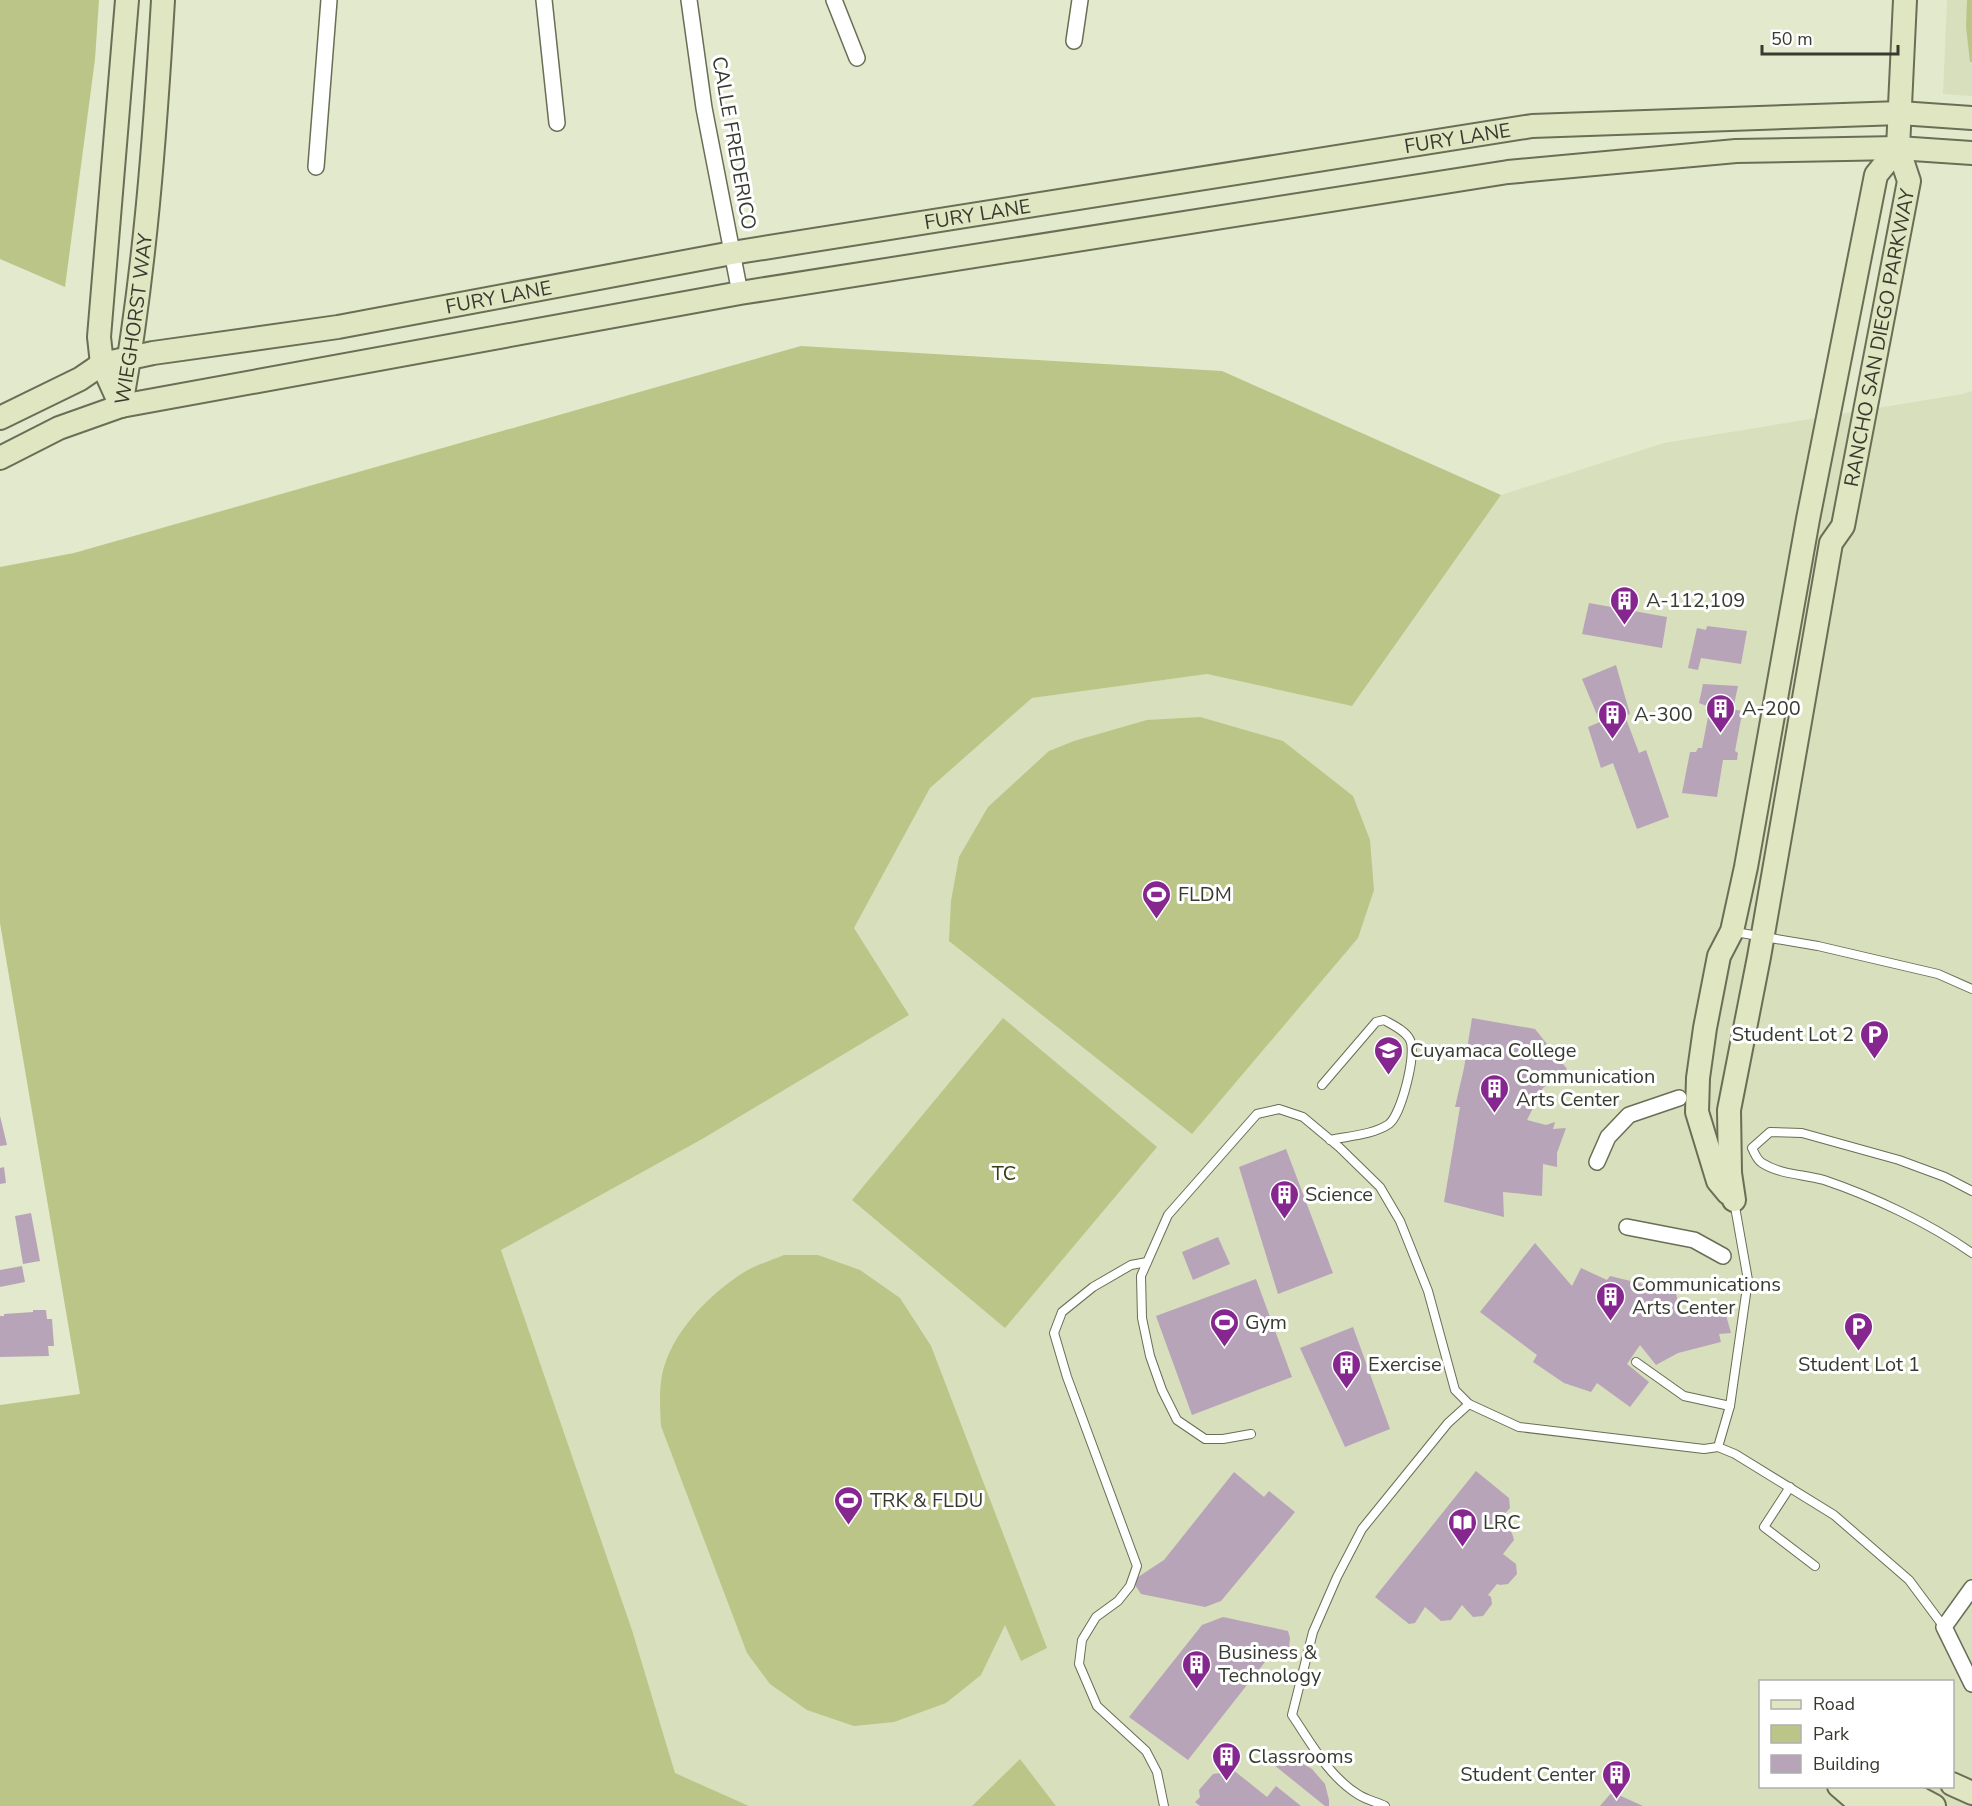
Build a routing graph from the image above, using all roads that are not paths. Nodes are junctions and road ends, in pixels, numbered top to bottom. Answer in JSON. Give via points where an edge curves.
{"nodes":[{"id":1,"x":127,"y":0,"type":"edge"},
{"id":2,"x":163,"y":0,"type":"edge"},
{"id":3,"x":329,"y":0,"type":"edge"},
{"id":4,"x":544,"y":0,"type":"edge"},
{"id":5,"x":689,"y":0,"type":"edge"},
{"id":6,"x":834,"y":0,"type":"edge"},
{"id":7,"x":1080,"y":0,"type":"edge"},
{"id":8,"x":1905,"y":0,"type":"edge"},
{"id":9,"x":1074,"y":41,"type":"dead end"},
{"id":10,"x":856,"y":58,"type":"dead end"},
{"id":11,"x":1900,"y":113,"type":"junction"},
{"id":12,"x":1972,"y":118,"type":"edge"},
{"id":13,"x":557,"y":123,"type":"dead end"},
{"id":14,"x":1898,"y":147,"type":"junction"},
{"id":15,"x":1972,"y":153,"type":"edge"},
{"id":16,"x":316,"y":167,"type":"dead end"},
{"id":17,"x":732,"y":253,"type":"junction"},
{"id":18,"x":740,"y":293,"type":"junction"},
{"id":19,"x":130,"y":358,"type":"junction"},
{"id":20,"x":102,"y":364,"type":"junction"},
{"id":21,"x":121,"y":406,"type":"junction"},
{"id":22,"x":0,"y":418,"type":"edge"},
{"id":23,"x":0,"y":458,"type":"edge"},
{"id":24,"x":1746,"y":867,"type":"junction"},
{"id":25,"x":1732,"y":931,"type":"junction"},
{"id":26,"x":1762,"y":936,"type":"junction"},
{"id":27,"x":1972,"y":989,"type":"edge"},
{"id":28,"x":1322,"y":1085,"type":"dead end"},
{"id":29,"x":1679,"y":1098,"type":"dead end"},
{"id":30,"x":1330,"y":1140,"type":"junction"},
{"id":31,"x":1597,"y":1162,"type":"dead end"},
{"id":32,"x":1972,"y":1191,"type":"edge"},
{"id":33,"x":1734,"y":1200,"type":"junction"},
{"id":34,"x":1627,"y":1227,"type":"dead end"},
{"id":35,"x":1972,"y":1253,"type":"edge"},
{"id":36,"x":1723,"y":1256,"type":"dead end"},
{"id":37,"x":1147,"y":1262,"type":"junction"},
{"id":38,"x":1636,"y":1362,"type":"dead end"},
{"id":39,"x":1469,"y":1404,"type":"junction"},
{"id":40,"x":1730,"y":1406,"type":"junction"},
{"id":41,"x":1251,"y":1434,"type":"dead end"},
{"id":42,"x":1718,"y":1448,"type":"junction"},
{"id":43,"x":1790,"y":1487,"type":"junction"},
{"id":44,"x":1815,"y":1566,"type":"dead end"},
{"id":45,"x":1972,"y":1588,"type":"edge"},
{"id":46,"x":1944,"y":1627,"type":"junction"},
{"id":47,"x":1972,"y":1684,"type":"edge"},
{"id":48,"x":1954,"y":1784,"type":"edge"},
{"id":49,"x":1972,"y":1793,"type":"edge"},
{"id":50,"x":1847,"y":1797,"type":"edge"},
{"id":51,"x":1164,"y":1806,"type":"edge"},
{"id":52,"x":1385,"y":1806,"type":"edge"},
{"id":53,"x":1934,"y":1806,"type":"edge"}],
"edges":[{"from":1,"to":20,"type":"main road","name":"WIEGHORST WAY","via":[[99,337]]},
{"from":2,"to":19,"type":"main road","name":"WIEGHORST WAY","via":[[156,122]]},
{"from":3,"to":16,"type":"street"},
{"from":4,"to":13,"type":"street"},
{"from":5,"to":17,"type":"street","name":"CALLE FREDERICO","via":[[704,108]]},
{"from":6,"to":10,"type":"street"},
{"from":7,"to":9,"type":"street"},
{"from":8,"to":11,"type":"main road"},
{"from":11,"to":12,"type":"main road","name":"FURY LANE"},
{"from":11,"to":14,"type":"main road"},
{"from":11,"to":17,"type":"main road","name":"FURY LANE","via":[[1532,126]]},
{"from":14,"to":15,"type":"main road","name":"FURY LANE"},
{"from":14,"to":18,"type":"main road","name":"FURY LANE","via":[[1736,152],[1509,172]]},
{"from":14,"to":24,"type":"main road","name":"RANCHO SAN DIEGO PARKWAY","via":[[1876,175],[1808,519]]},
{"from":14,"to":26,"type":"main road","name":"RANCHO SAN DIEGO PARKWAY","via":[[1910,181],[1843,526],[1831,543]]},
{"from":17,"to":18,"type":"street","name":"CALLE FREDERICO"},
{"from":17,"to":19,"type":"main road","name":"FURY LANE","via":[[338,327]]},
{"from":18,"to":21,"type":"main road","name":"FURY LANE"},
{"from":19,"to":20,"type":"main road","name":"FURY LANE"},
{"from":19,"to":21,"type":"main road","name":"WIEGHORST WAY"},
{"from":20,"to":21,"type":"main road","name":"WIEGHORST WAY"},
{"from":20,"to":22,"type":"main road","name":"FURY LANE"},
{"from":21,"to":23,"type":"main road","name":"FURY LANE","via":[[59,428]]},
{"from":24,"to":25,"type":"main road"},
{"from":24,"to":26,"type":"main road","via":[[1749,919]]},
{"from":25,"to":26,"type":"lane"},
{"from":25,"to":33,"type":"main road","via":[[1719,956],[1705,1028],[1697,1112],[1718,1181]]},
{"from":26,"to":27,"type":"lane","via":[[1938,974]]},
{"from":26,"to":33,"type":"main road","name":"RANCHO SAN DIEGO PARKWAY","via":[[1729,1110]]},
{"from":28,"to":30,"type":"lane","via":[[1376,1022],[1384,1020],[1410,1040],[1413,1055],[1400,1109],[1390,1123]]},
{"from":29,"to":31,"type":"street","via":[[1629,1115],[1608,1137]]},
{"from":30,"to":37,"type":"lane","via":[[1295,1114],[1279,1109],[1257,1114],[1168,1215]]},
{"from":30,"to":39,"type":"lane","via":[[1380,1187],[1400,1221],[1428,1291],[1455,1390]]},
{"from":32,"to":35,"type":"lane","via":[[1899,1160],[1802,1132],[1770,1132],[1752,1148],[1759,1162],[1869,1198]]},
{"from":33,"to":40,"type":"lane","via":[[1748,1280]]},
{"from":34,"to":36,"type":"street","via":[[1694,1240]]},
{"from":37,"to":41,"type":"lane","via":[[1141,1276],[1142,1318],[1150,1356],[1177,1420],[1205,1439]]},
{"from":37,"to":51,"type":"lane","via":[[1131,1265],[1093,1287],[1062,1312],[1054,1333],[1137,1566],[1130,1586],[1118,1602],[1096,1617],[1082,1640],[1079,1664],[1097,1706],[1146,1751],[1157,1772]]},
{"from":38,"to":40,"type":"lane","via":[[1684,1396]]},
{"from":39,"to":42,"type":"lane","via":[[1519,1427]]},
{"from":39,"to":52,"type":"lane","via":[[1448,1423],[1362,1529],[1314,1632],[1292,1715],[1339,1779],[1360,1796]]},
{"from":40,"to":42,"type":"lane"},
{"from":42,"to":43,"type":"lane"},
{"from":43,"to":44,"type":"lane","via":[[1764,1527]]},
{"from":43,"to":46,"type":"lane","via":[[1833,1515],[1909,1580]]},
{"from":45,"to":46,"type":"street"},
{"from":46,"to":47,"type":"street"},
{"from":48,"to":49,"type":"main road"},
{"from":50,"to":53,"type":"main road","via":[[1921,1799]]}]}
